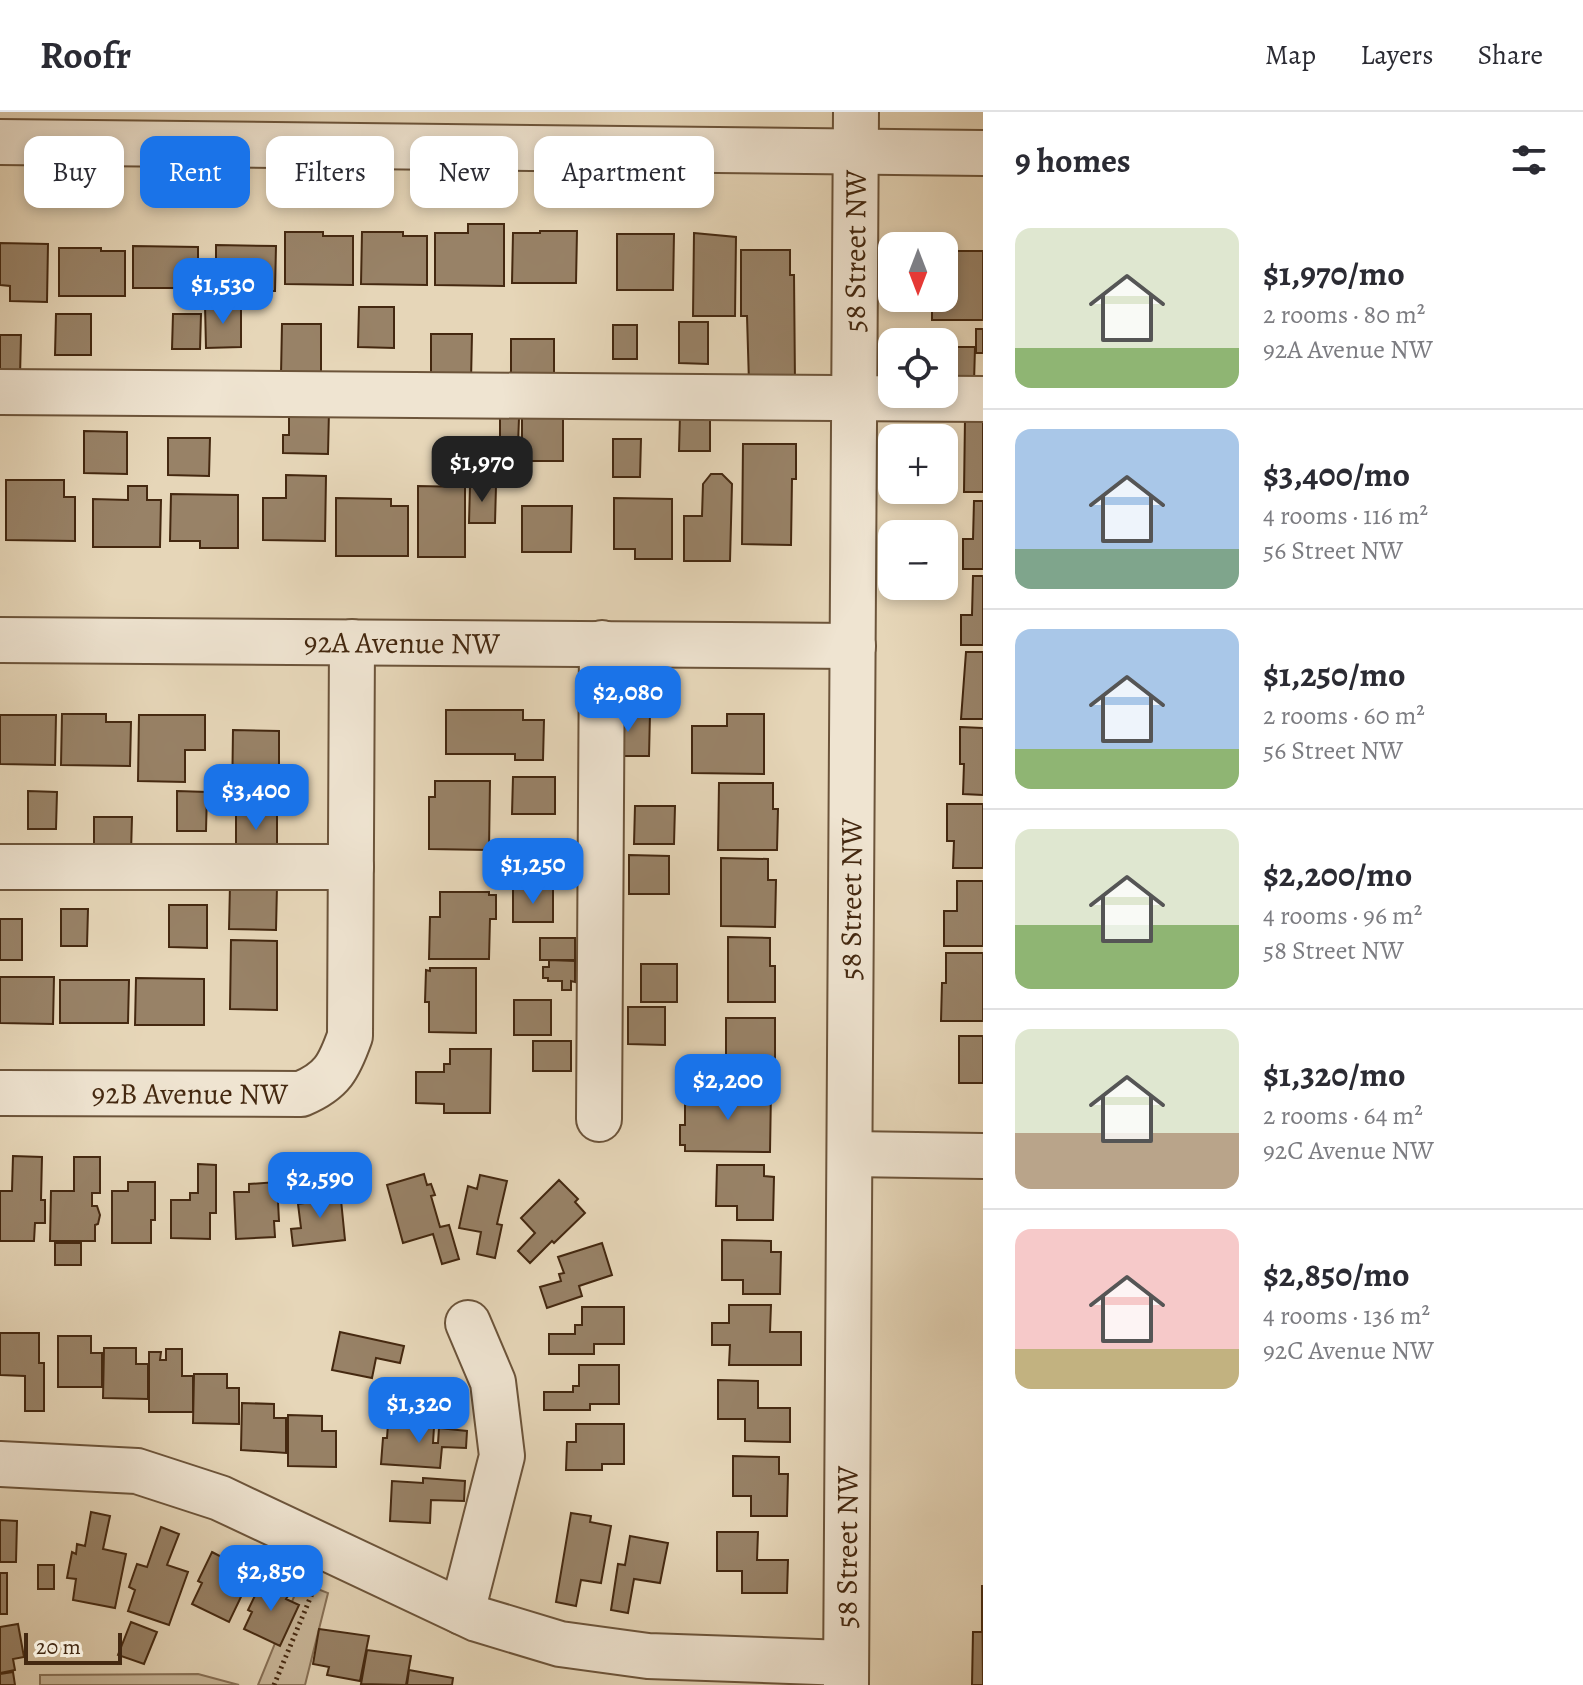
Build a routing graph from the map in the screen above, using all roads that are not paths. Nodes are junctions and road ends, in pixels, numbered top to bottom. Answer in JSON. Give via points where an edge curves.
{"nodes":[{"id":1,"x":856,"y":132,"type":"edge"},
{"id":2,"x":0,"y":142,"type":"edge"},
{"id":3,"x":983,"y":153,"type":"edge"},
{"id":4,"x":0,"y":392,"type":"edge"},
{"id":5,"x":853,"y":397,"type":"junction"},
{"id":6,"x":983,"y":399,"type":"edge"},
{"id":7,"x":0,"y":640,"type":"edge"},
{"id":8,"x":352,"y":642,"type":"junction"},
{"id":9,"x":602,"y":643,"type":"junction"},
{"id":10,"x":853,"y":646,"type":"junction"},
{"id":11,"x":0,"y":867,"type":"edge"},
{"id":12,"x":351,"y":867,"type":"junction"},
{"id":13,"x":0,"y":1093,"type":"edge"},
{"id":14,"x":599,"y":1119,"type":"dead end"},
{"id":15,"x":850,"y":1154,"type":"junction"},
{"id":16,"x":983,"y":1156,"type":"edge"},
{"id":17,"x":468,"y":1323,"type":"dead end"},
{"id":18,"x":0,"y":1464,"type":"edge"},
{"id":19,"x":462,"y":1612,"type":"junction"},
{"id":20,"x":648,"y":1670,"type":"edge"},
{"id":21,"x":846,"y":1674,"type":"edge"}],
"edges":[{"from":1,"to":2,"type":"street"},
{"from":1,"to":3,"type":"street"},
{"from":1,"to":5,"type":"street","name":"58 Street NW"},
{"from":4,"to":5,"type":"street"},
{"from":5,"to":6,"type":"street"},
{"from":5,"to":10,"type":"street","name":"58 Street NW"},
{"from":7,"to":8,"type":"street","name":"92A Avenue NW"},
{"from":8,"to":9,"type":"street","name":"92A Avenue NW"},
{"from":8,"to":12,"type":"street"},
{"from":9,"to":10,"type":"street","name":"92A Avenue NW"},
{"from":9,"to":14,"type":"street"},
{"from":10,"to":15,"type":"street","name":"58 Street NW"},
{"from":11,"to":12,"type":"street"},
{"from":12,"to":13,"type":"street","name":"92B Avenue NW","via":[[350,1036],[340,1063],[322,1085],[301,1094]]},
{"from":15,"to":16,"type":"street"},
{"from":15,"to":21,"type":"street","name":"58 Street NW"},
{"from":17,"to":19,"type":"street","via":[[493,1382],[502,1456]]},
{"from":18,"to":19,"type":"street","via":[[137,1471],[220,1498]]},
{"from":19,"to":20,"type":"street"},
{"from":20,"to":21,"type":"street"}]}
